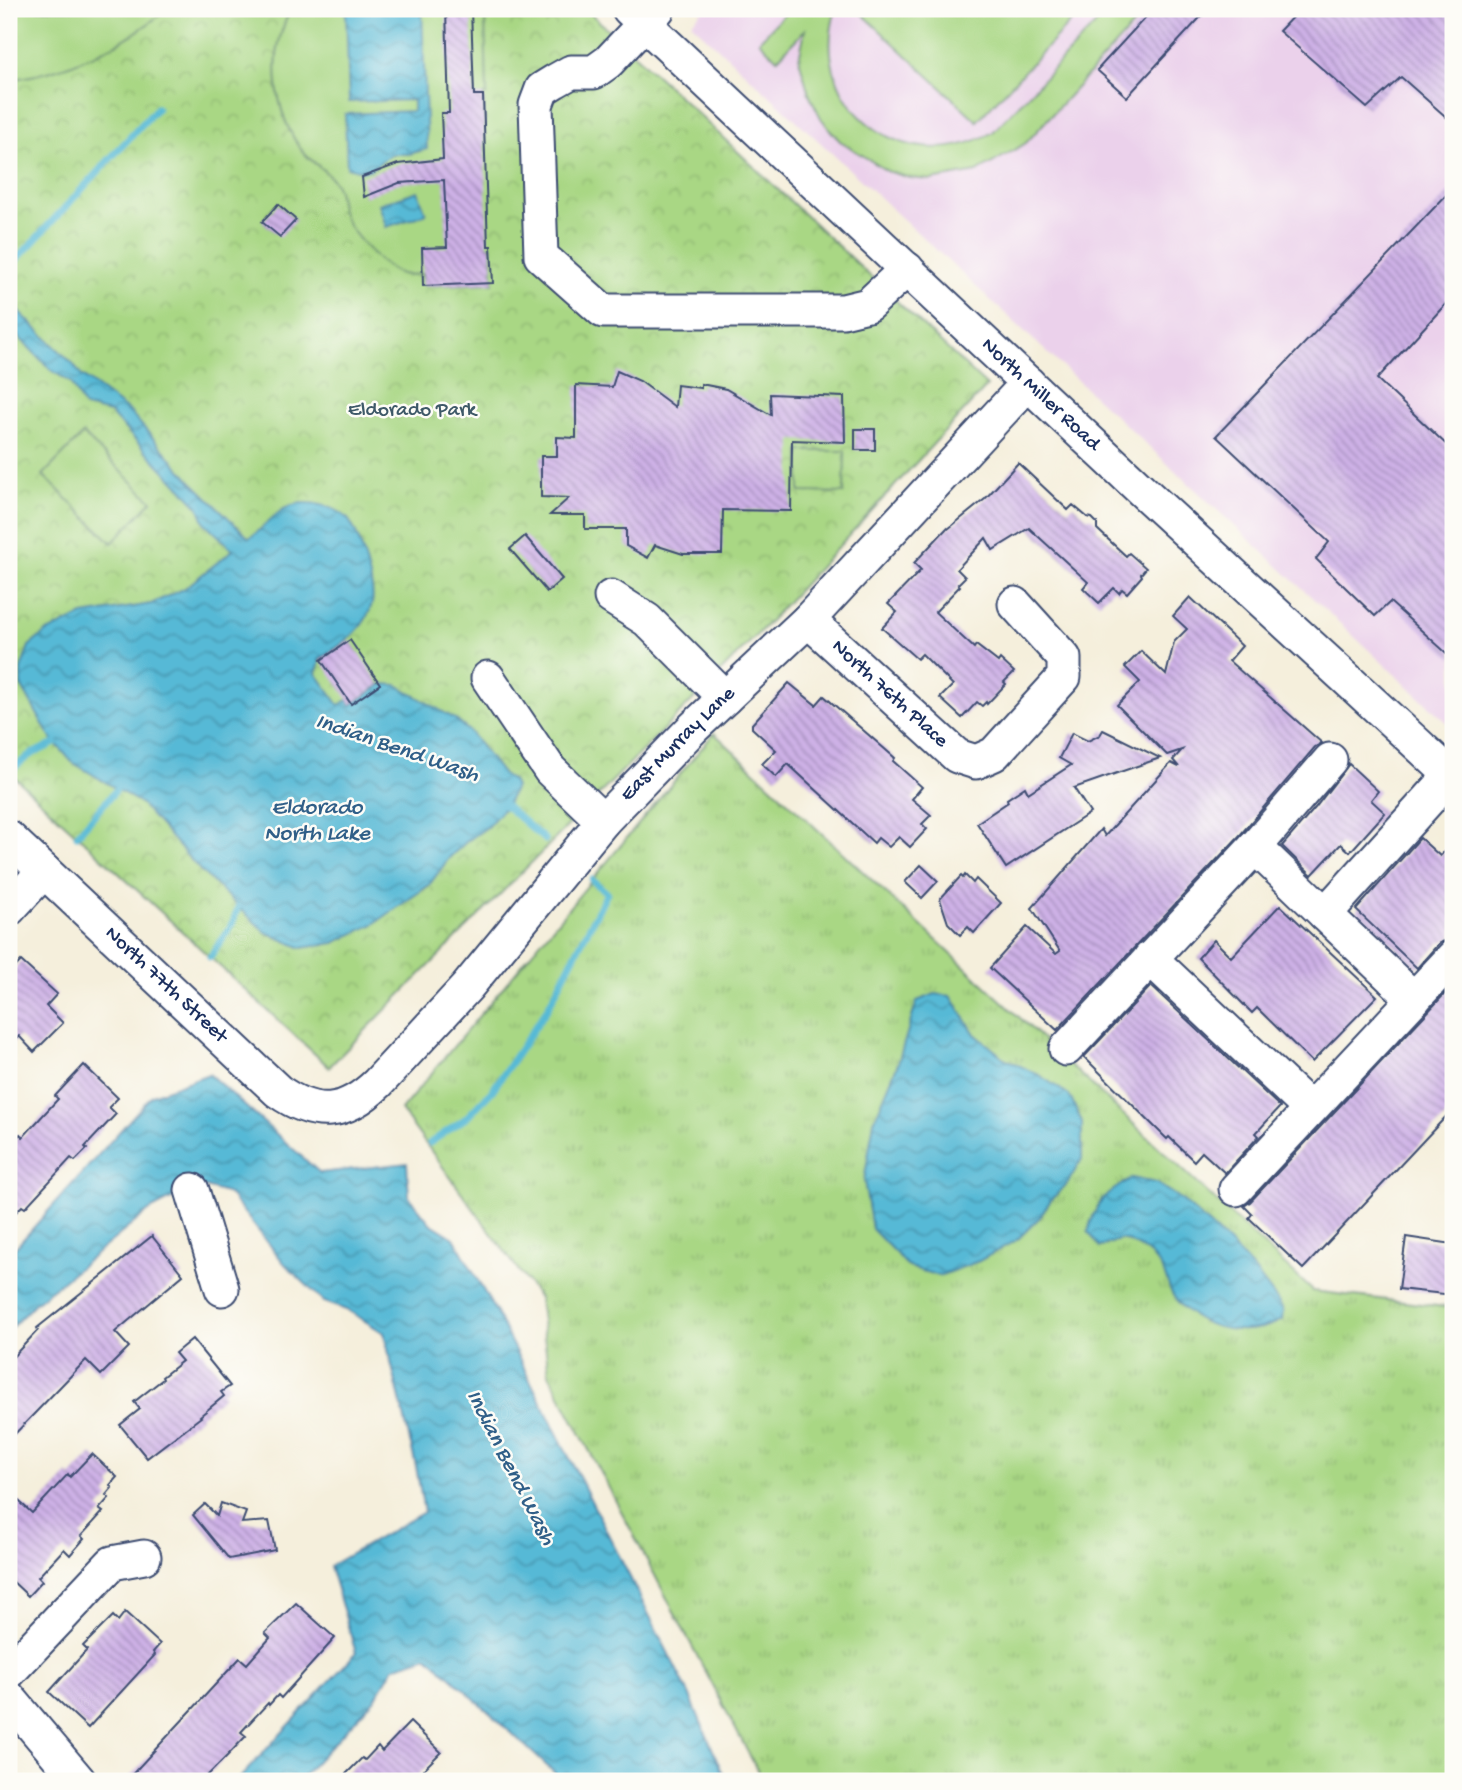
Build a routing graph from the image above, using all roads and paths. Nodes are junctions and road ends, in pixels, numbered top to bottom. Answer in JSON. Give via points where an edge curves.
{"nodes":[{"id":1,"x":644,"y":14,"type":"edge"},
{"id":2,"x":907,"y":269,"type":"junction"},
{"id":3,"x":1028,"y":383,"type":"junction"},
{"id":4,"x":611,"y":597,"type":"dead end"},
{"id":5,"x":1015,"y":604,"type":"dead end"},
{"id":6,"x":808,"y":620,"type":"junction"},
{"id":7,"x":488,"y":678,"type":"dead end"},
{"id":8,"x":725,"y":698,"type":"junction"},
{"id":9,"x":1330,"y":760,"type":"dead end"},
{"id":10,"x":1452,"y":776,"type":"edge"},
{"id":11,"x":603,"y":821,"type":"junction"},
{"id":12,"x":9,"y":838,"type":"edge"},
{"id":13,"x":1255,"y":847,"type":"junction"},
{"id":14,"x":44,"y":871,"type":"junction"},
{"id":15,"x":9,"y":909,"type":"edge"},
{"id":16,"x":1325,"y":914,"type":"junction"},
{"id":17,"x":1453,"y":957,"type":"edge"},
{"id":18,"x":1150,"y":958,"type":"junction"},
{"id":19,"x":1414,"y":999,"type":"junction"},
{"id":20,"x":1066,"y":1049,"type":"dead end"},
{"id":21,"x":1309,"y":1108,"type":"junction"},
{"id":22,"x":336,"y":1109,"type":"joint"},
{"id":23,"x":1236,"y":1189,"type":"dead end"},
{"id":24,"x":192,"y":1190,"type":"dead end"},
{"id":25,"x":222,"y":1289,"type":"dead end"},
{"id":26,"x":144,"y":1557,"type":"dead end"},
{"id":27,"x":9,"y":1672,"type":"edge"},
{"id":28,"x":9,"y":1698,"type":"edge"},
{"id":29,"x":79,"y":1781,"type":"edge"}],
"edges":[{"from":1,"to":2,"type":"street","name":"North Miller Road"},
{"from":1,"to":2,"type":"street","via":[[608,62],[594,72],[571,72],[542,89],[536,105],[541,256],[603,311],[849,310],[868,304]]},
{"from":2,"to":3,"type":"street","name":"North Miller Road"},
{"from":3,"to":6,"type":"street","name":"East Murray Lane"},
{"from":3,"to":10,"type":"street","name":"North Miller Road"},
{"from":4,"to":8,"type":"street","via":[[647,620]]},
{"from":5,"to":6,"type":"street","name":"North 76th Place","via":[[1064,658],[1064,677],[994,754],[976,762],[957,756]]},
{"from":6,"to":8,"type":"street","name":"East Murray Lane"},
{"from":7,"to":11,"type":"street","via":[[550,770]]},
{"from":8,"to":11,"type":"street","name":"East Murray Lane"},
{"from":9,"to":13,"type":"street"},
{"from":10,"to":16,"type":"street"},
{"from":11,"to":22,"type":"street","name":"East Murray Lane","via":[[484,967],[405,1054],[363,1097]]},
{"from":12,"to":14,"type":"street","name":"North 77th Street"},
{"from":13,"to":16,"type":"street"},
{"from":13,"to":18,"type":"street"},
{"from":14,"to":15,"type":"street"},
{"from":14,"to":22,"type":"street","name":"North 77th Street","via":[[278,1091],[309,1108]]},
{"from":16,"to":19,"type":"street"},
{"from":17,"to":19,"type":"street"},
{"from":18,"to":20,"type":"street"},
{"from":18,"to":21,"type":"street"},
{"from":19,"to":21,"type":"street"},
{"from":21,"to":23,"type":"street"},
{"from":24,"to":25,"type":"street"},
{"from":26,"to":27,"type":"street","via":[[112,1563]]},
{"from":28,"to":29,"type":"street"}]}
